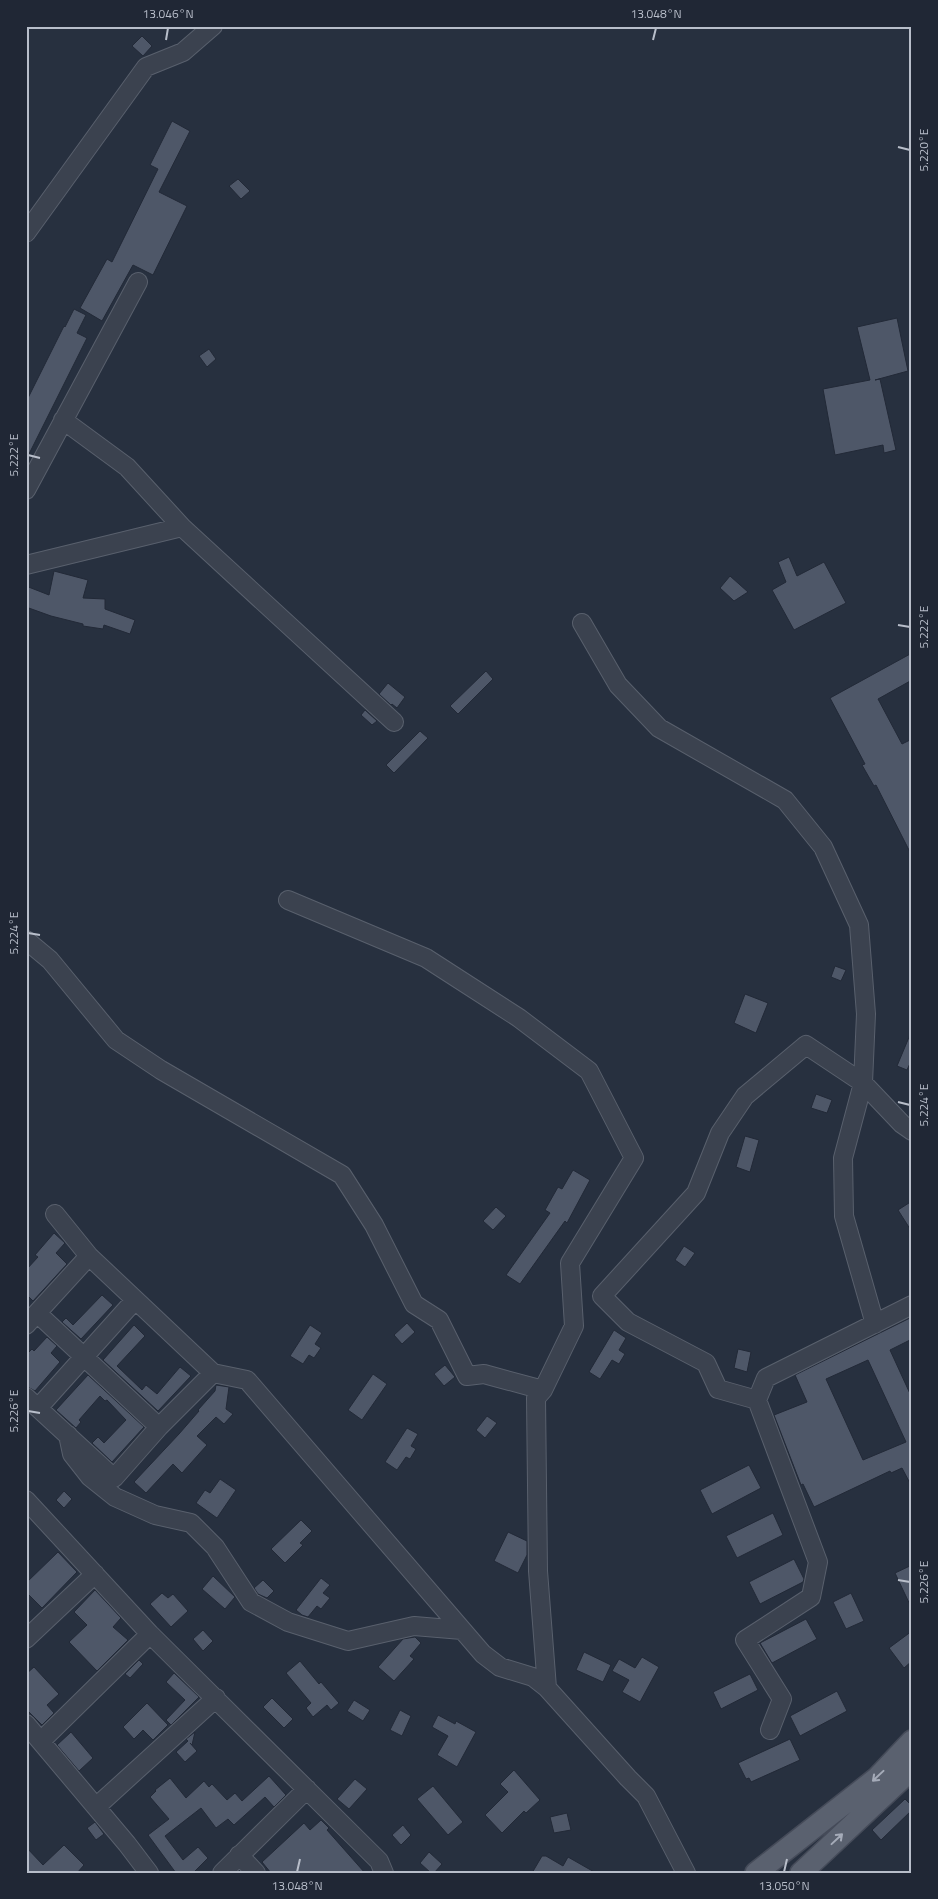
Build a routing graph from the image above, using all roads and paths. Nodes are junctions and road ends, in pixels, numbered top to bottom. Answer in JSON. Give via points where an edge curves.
{"nodes":[{"id":1,"x":214,"y":26,"type":"edge"},
{"id":2,"x":26,"y":233,"type":"edge"},
{"id":3,"x":138,"y":282,"type":"dead end"},
{"id":4,"x":63,"y":420,"type":"junction"},
{"id":5,"x":26,"y":490,"type":"edge"},
{"id":6,"x":182,"y":527,"type":"junction"},
{"id":7,"x":26,"y":564,"type":"edge"},
{"id":8,"x":582,"y":623,"type":"dead end"},
{"id":9,"x":394,"y":722,"type":"dead end"},
{"id":10,"x":288,"y":900,"type":"dead end"},
{"id":11,"x":26,"y":940,"type":"edge"},
{"id":12,"x":863,"y":1083,"type":"junction"},
{"id":13,"x":912,"y":1131,"type":"edge"},
{"id":14,"x":55,"y":1214,"type":"dead end"},
{"id":15,"x":89,"y":1256,"type":"junction"},
{"id":16,"x":135,"y":1300,"type":"junction"},
{"id":17,"x":912,"y":1305,"type":"edge"},
{"id":18,"x":32,"y":1319,"type":"edge"},
{"id":19,"x":875,"y":1324,"type":"junction"},
{"id":20,"x":84,"y":1357,"type":"junction"},
{"id":21,"x":213,"y":1373,"type":"junction"},
{"id":22,"x":543,"y":1390,"type":"junction"},
{"id":23,"x":757,"y":1400,"type":"junction"},
{"id":24,"x":32,"y":1402,"type":"edge"},
{"id":25,"x":159,"y":1427,"type":"junction"},
{"id":26,"x":68,"y":1435,"type":"junction"},
{"id":27,"x":26,"y":1500,"type":"edge"},
{"id":28,"x":95,"y":1574,"type":"junction"},
{"id":29,"x":462,"y":1630,"type":"junction"},
{"id":30,"x":150,"y":1634,"type":"junction"},
{"id":31,"x":26,"y":1639,"type":"edge"},
{"id":32,"x":548,"y":1688,"type":"junction"},
{"id":33,"x":216,"y":1698,"type":"junction"},
{"id":34,"x":26,"y":1724,"type":"edge"},
{"id":35,"x":770,"y":1730,"type":"dead end"},
{"id":36,"x":41,"y":1741,"type":"junction"},
{"id":37,"x":912,"y":1741,"type":"edge"},
{"id":38,"x":912,"y":1769,"type":"edge"},
{"id":39,"x":307,"y":1789,"type":"junction"},
{"id":40,"x":96,"y":1807,"type":"junction"},
{"id":41,"x":239,"y":1856,"type":"junction"},
{"id":42,"x":149,"y":1873,"type":"edge"},
{"id":43,"x":222,"y":1873,"type":"edge"},
{"id":44,"x":256,"y":1873,"type":"edge"},
{"id":45,"x":384,"y":1873,"type":"edge"},
{"id":46,"x":686,"y":1873,"type":"edge"},
{"id":47,"x":756,"y":1873,"type":"edge"},
{"id":48,"x":801,"y":1873,"type":"edge"}],
"edges":[{"from":1,"to":2,"type":"street","via":[[183,52],[146,66]]},
{"from":3,"to":4,"type":"street"},
{"from":4,"to":5,"type":"street"},
{"from":4,"to":6,"type":"street","via":[[127,467]]},
{"from":6,"to":7,"type":"street"},
{"from":6,"to":9,"type":"street"},
{"from":8,"to":12,"type":"street","via":[[618,685],[659,728],[785,800],[823,847],[859,925],[866,1014]]},
{"from":10,"to":22,"type":"street","via":[[426,958],[519,1018],[590,1070],[634,1158],[570,1264],[574,1326]]},
{"from":11,"to":22,"type":"street","via":[[50,960],[116,1040],[161,1070],[342,1174],[374,1225],[414,1304],[439,1320],[468,1376],[484,1374]]},
{"from":12,"to":13,"type":"street"},
{"from":12,"to":19,"type":"street","via":[[843,1158],[844,1216]]},
{"from":12,"to":23,"type":"street","via":[[806,1045],[745,1096],[720,1133],[696,1193],[602,1296],[628,1322],[706,1364],[718,1389]]},
{"from":14,"to":15,"type":"street"},
{"from":15,"to":16,"type":"street"},
{"from":15,"to":18,"type":"street"},
{"from":16,"to":20,"type":"street"},
{"from":16,"to":21,"type":"street"},
{"from":17,"to":19,"type":"street"},
{"from":18,"to":20,"type":"street"},
{"from":19,"to":23,"type":"street","via":[[766,1378]]},
{"from":20,"to":24,"type":"street"},
{"from":20,"to":25,"type":"street"},
{"from":21,"to":25,"type":"street"},
{"from":21,"to":29,"type":"street","via":[[247,1380]]},
{"from":22,"to":32,"type":"street","via":[[536,1398],[538,1571]]},
{"from":23,"to":35,"type":"street","via":[[818,1562],[811,1598],[745,1640],[782,1699]]},
{"from":24,"to":26,"type":"street"},
{"from":25,"to":26,"type":"street","via":[[114,1478]]},
{"from":26,"to":29,"type":"street","via":[[72,1454],[90,1477],[115,1497],[155,1516],[191,1522],[215,1547],[250,1602],[288,1622],[348,1641],[414,1626]]},
{"from":27,"to":28,"type":"street"},
{"from":28,"to":30,"type":"street"},
{"from":28,"to":31,"type":"street"},
{"from":29,"to":32,"type":"street","via":[[483,1654],[500,1666],[533,1677]]},
{"from":30,"to":33,"type":"street"},
{"from":30,"to":36,"type":"street"},
{"from":32,"to":46,"type":"street","via":[[646,1796]]},
{"from":33,"to":39,"type":"street"},
{"from":33,"to":40,"type":"street"},
{"from":34,"to":36,"type":"street"},
{"from":36,"to":40,"type":"street"},
{"from":37,"to":47,"type":"main road","one_way":true,"via":[[877,1778]]},
{"from":48,"to":38,"type":"main road","one_way":true},
{"from":39,"to":41,"type":"street"},
{"from":39,"to":45,"type":"street","via":[[379,1861]]},
{"from":40,"to":42,"type":"street"},
{"from":41,"to":43,"type":"street"},
{"from":41,"to":44,"type":"street"}]}
